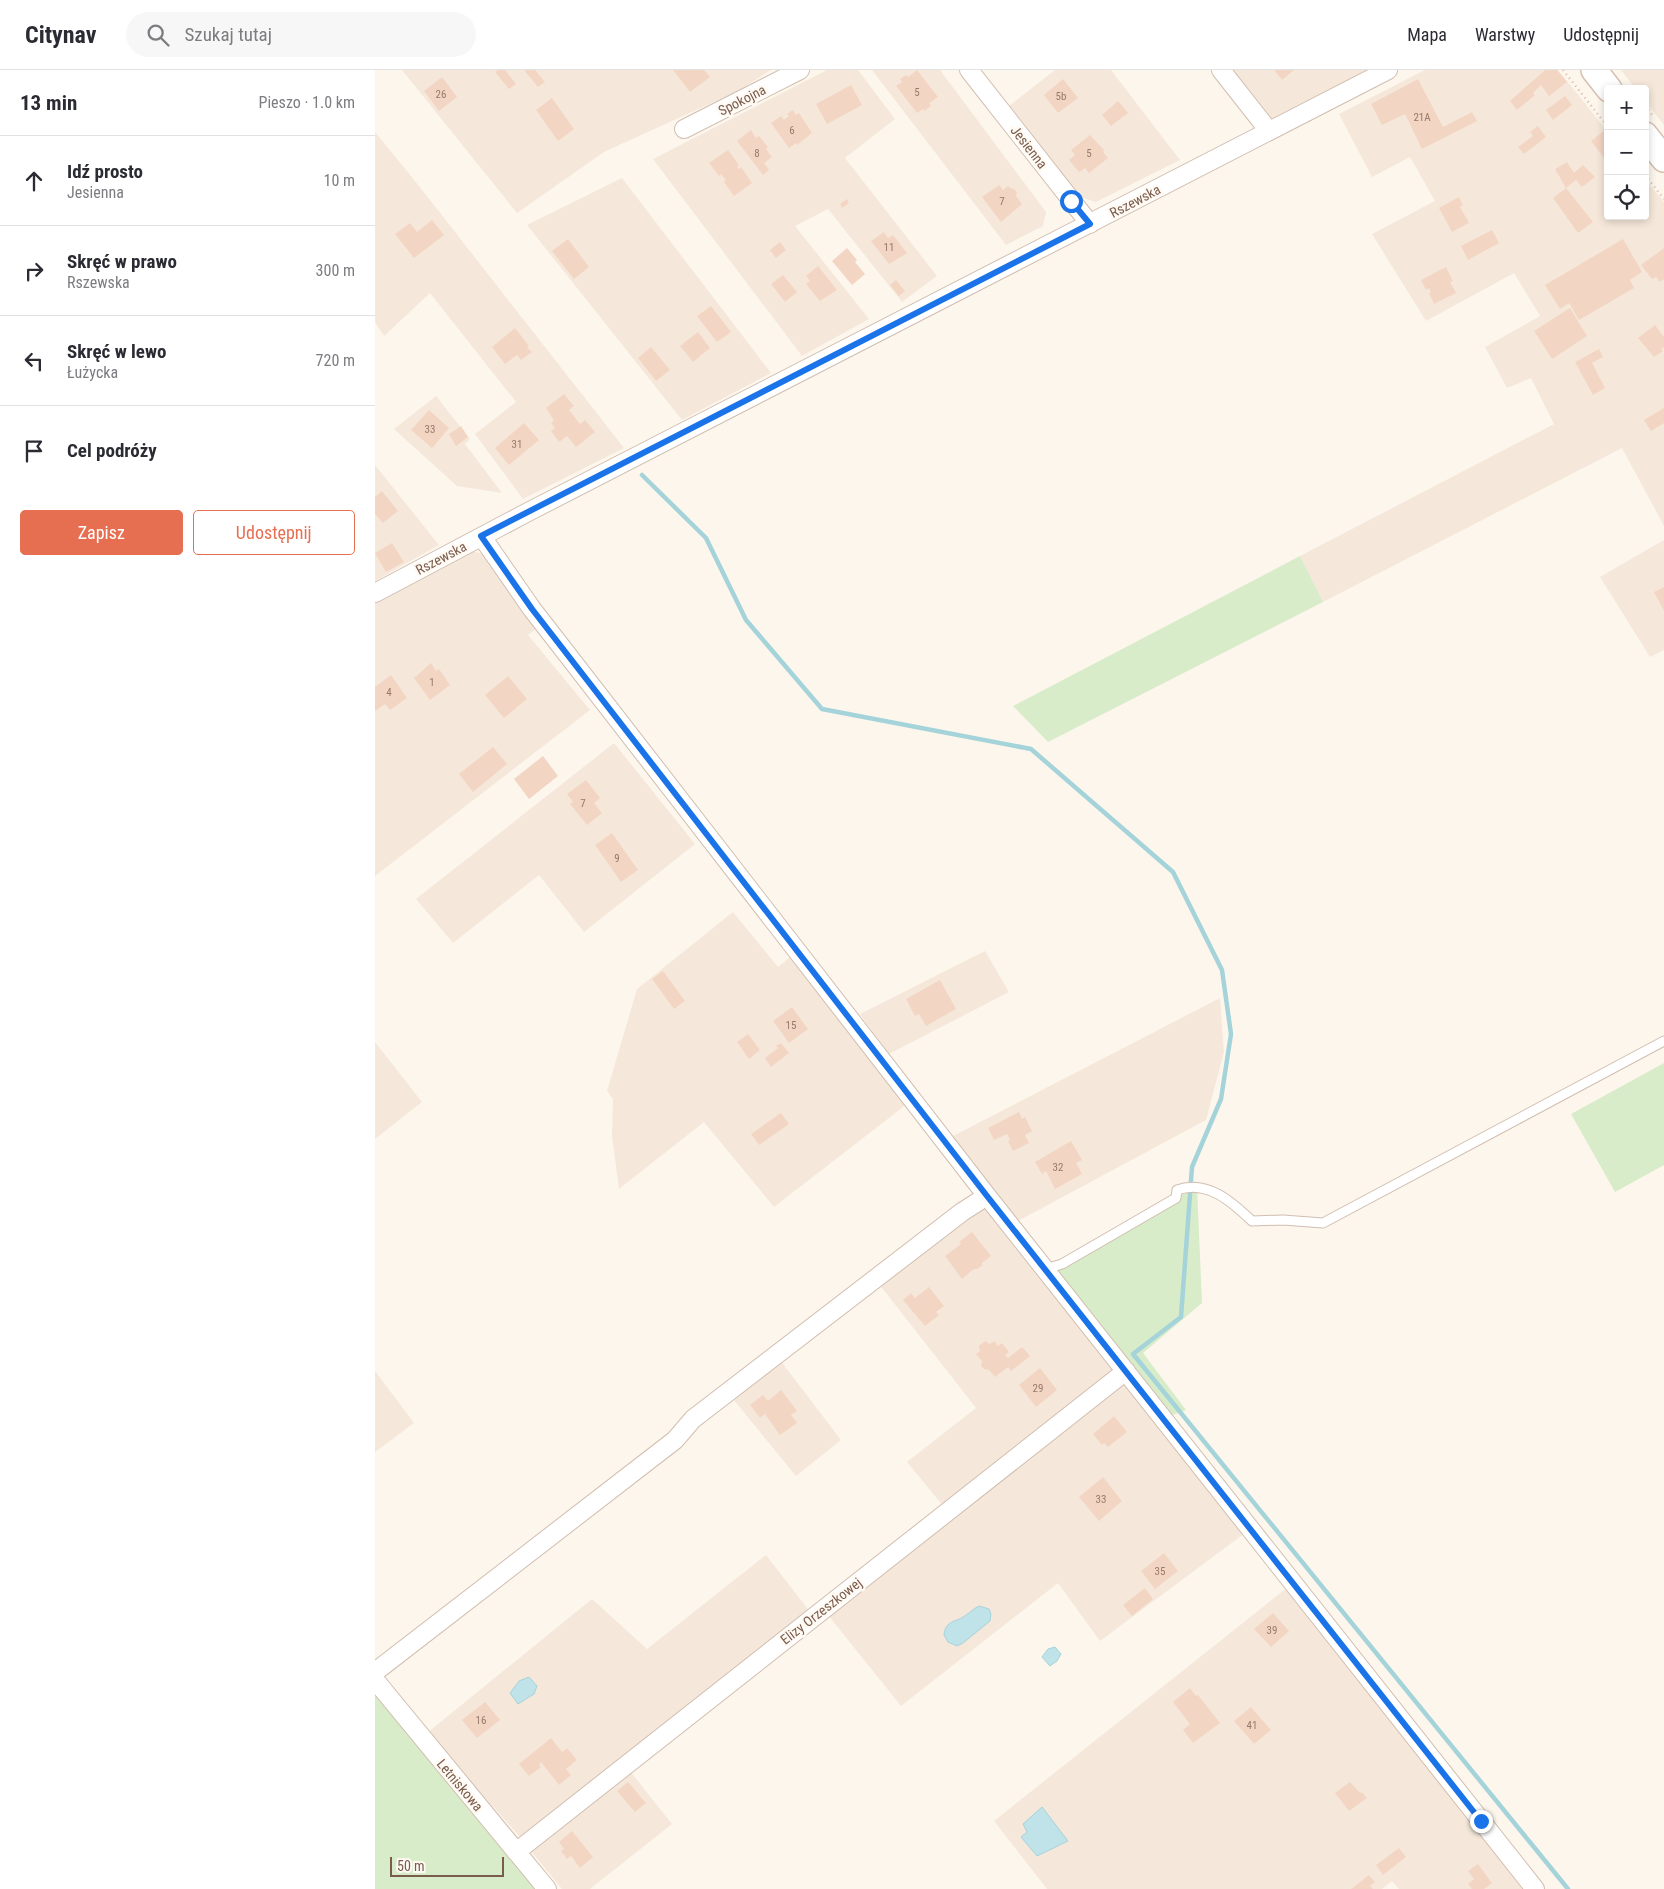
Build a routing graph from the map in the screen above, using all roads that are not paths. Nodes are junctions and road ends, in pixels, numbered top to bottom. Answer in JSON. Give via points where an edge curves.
{"nodes":[{"id":1,"x":800,"y":70,"type":"edge"},
{"id":2,"x":969,"y":70,"type":"edge"},
{"id":3,"x":1221,"y":70,"type":"edge"},
{"id":4,"x":1388,"y":70,"type":"edge"},
{"id":5,"x":1594,"y":70,"type":"edge"},
{"id":6,"x":1606,"y":85,"type":"edge"},
{"id":7,"x":684,"y":129,"type":"dead end"},
{"id":8,"x":1269,"y":131,"type":"junction"},
{"id":9,"x":1649,"y":140,"type":"edge"},
{"id":10,"x":1664,"y":159,"type":"edge"},
{"id":11,"x":1090,"y":224,"type":"junction"},
{"id":12,"x":481,"y":536,"type":"junction"},
{"id":13,"x":375,"y":593,"type":"edge"},
{"id":14,"x":1664,"y":1041,"type":"edge"},
{"id":15,"x":987,"y":1196,"type":"junction"},
{"id":16,"x":1045,"y":1269,"type":"junction"},
{"id":17,"x":1126,"y":1371,"type":"junction"},
{"id":18,"x":375,"y":1672,"type":"edge"},
{"id":19,"x":375,"y":1680,"type":"edge"},
{"id":20,"x":516,"y":1852,"type":"junction"},
{"id":21,"x":547,"y":1889,"type":"edge"},
{"id":22,"x":1535,"y":1889,"type":"edge"}],
"edges":[{"from":1,"to":7,"type":"street","name":"Spokojna"},
{"from":2,"to":11,"type":"street","name":"Jesienna"},
{"from":3,"to":8,"type":"street"},
{"from":4,"to":8,"type":"street","name":"Rszewska"},
{"from":5,"to":6,"type":"main road"},
{"from":8,"to":11,"type":"street","name":"Rszewska"},
{"from":9,"to":10,"type":"main road"},
{"from":11,"to":12,"type":"street","name":"Rszewska"},
{"from":12,"to":13,"type":"street","name":"Rszewska"},
{"from":12,"to":15,"type":"street","via":[[532,609]]},
{"from":14,"to":16,"type":"lane","via":[[1323,1224],[1252,1221],[1214,1191],[1186,1186],[1177,1190],[1176,1198],[1062,1264]]},
{"from":15,"to":16,"type":"street"},
{"from":15,"to":18,"type":"street","via":[[693,1419],[675,1440]]},
{"from":16,"to":17,"type":"street"},
{"from":17,"to":20,"type":"street","name":"Elizy Orzeszkowej"},
{"from":17,"to":22,"type":"street"},
{"from":19,"to":20,"type":"street","name":"Letniskowa"},
{"from":20,"to":21,"type":"street","name":"Letniskowa"}]}
